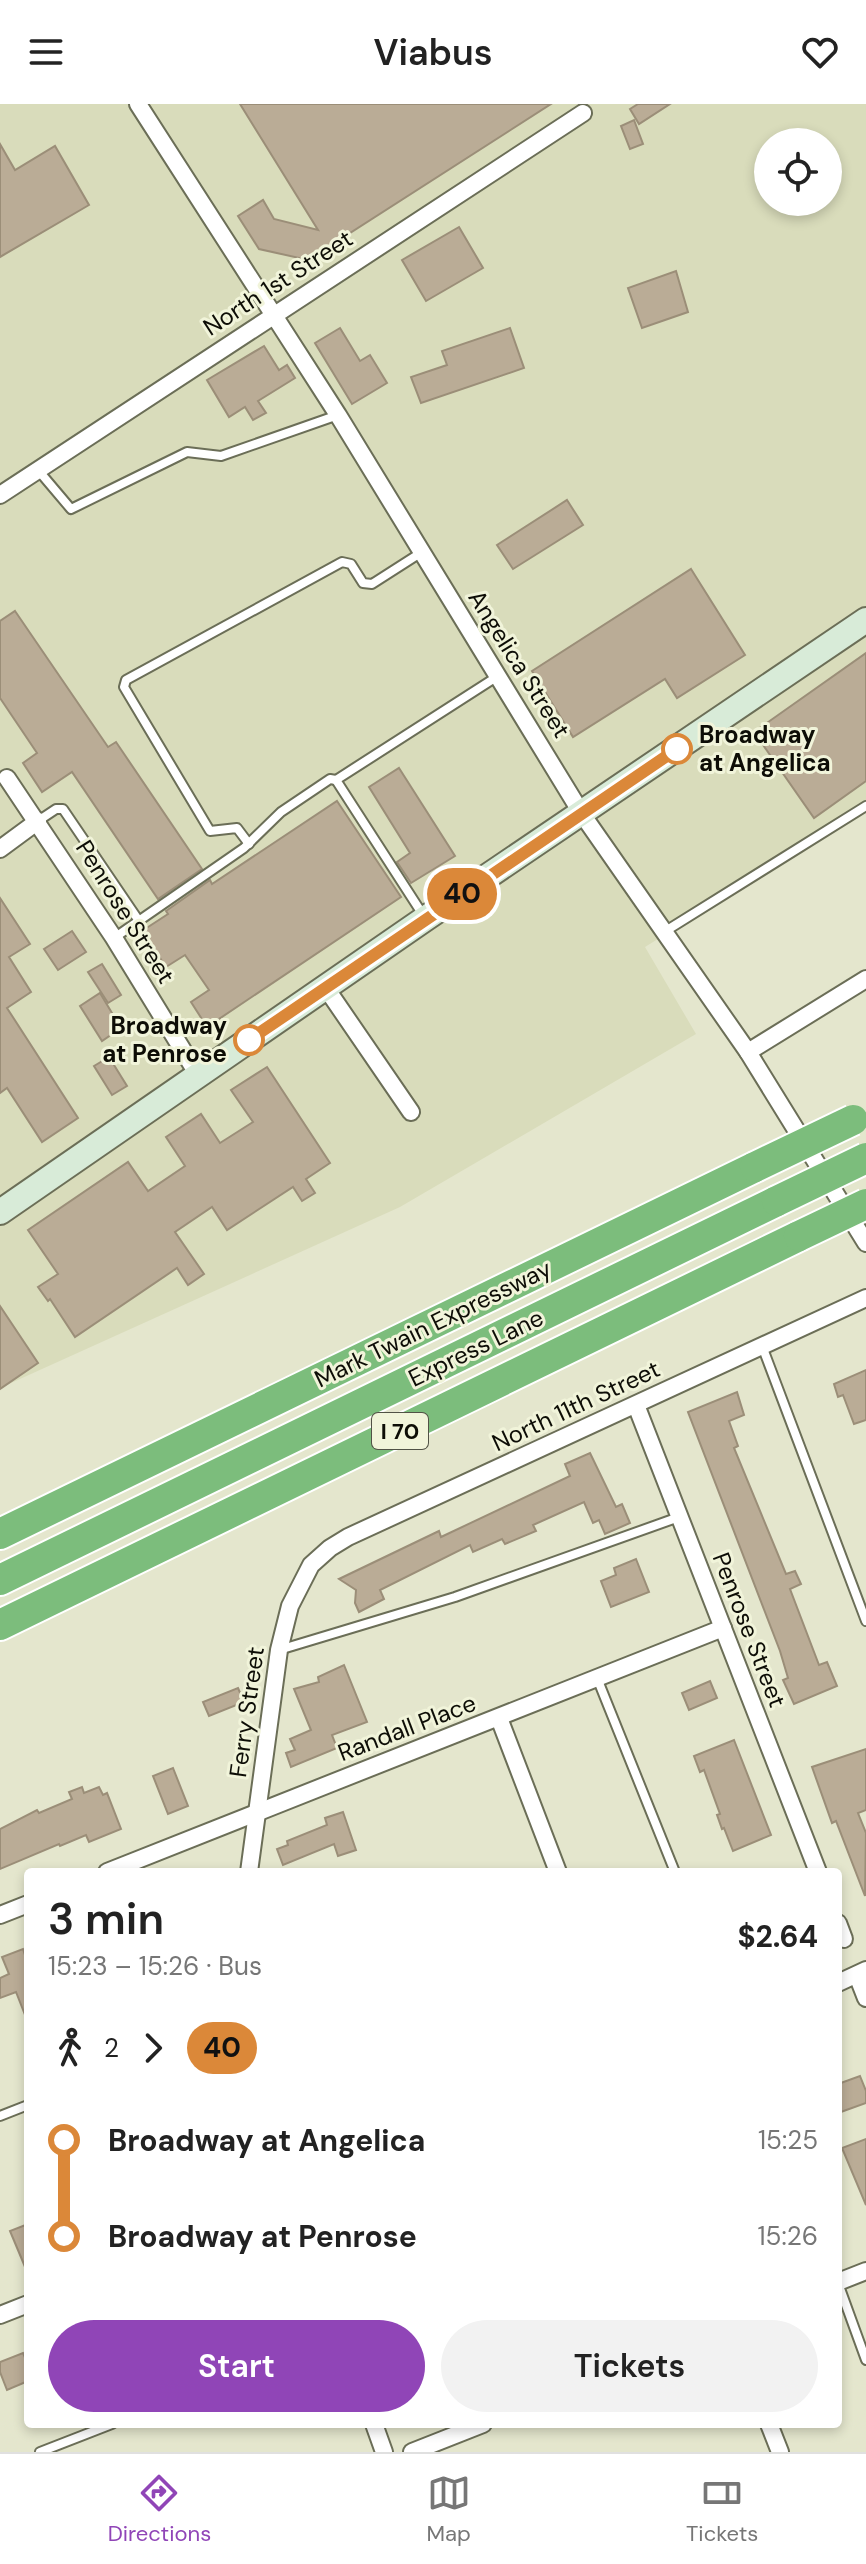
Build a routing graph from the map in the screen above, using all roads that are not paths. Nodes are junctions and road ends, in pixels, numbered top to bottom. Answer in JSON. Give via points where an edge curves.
{"nodes":[{"id":1,"x":138,"y":104,"type":"edge"},
{"id":2,"x":583,"y":113,"type":"dead end"},
{"id":3,"x":274,"y":315,"type":"junction"},
{"id":4,"x":338,"y":415,"type":"junction"},
{"id":5,"x":38,"y":470,"type":"junction"},
{"id":6,"x":0,"y":495,"type":"edge"},
{"id":7,"x":422,"y":552,"type":"junction"},
{"id":8,"x":866,"y":620,"type":"edge"},
{"id":9,"x":498,"y":676,"type":"junction"},
{"id":10,"x":7,"y":778,"type":"dead end"},
{"id":11,"x":336,"y":780,"type":"junction"},
{"id":12,"x":866,"y":806,"type":"edge"},
{"id":13,"x":582,"y":814,"type":"junction"},
{"id":14,"x":38,"y":821,"type":"junction"},
{"id":15,"x":249,"y":844,"type":"junction"},
{"id":16,"x":0,"y":849,"type":"edge"},
{"id":17,"x":426,"y":918,"type":"junction"},
{"id":18,"x":139,"y":921,"type":"junction"},
{"id":19,"x":664,"y":932,"type":"junction"},
{"id":20,"x":114,"y":938,"type":"junction"},
{"id":21,"x":866,"y":979,"type":"edge"},
{"id":22,"x":326,"y":988,"type":"junction"},
{"id":23,"x":748,"y":1052,"type":"junction"},
{"id":24,"x":198,"y":1075,"type":"junction"},
{"id":25,"x":411,"y":1112,"type":"dead end"},
{"id":26,"x":859,"y":1116,"type":"edge"},
{"id":27,"x":866,"y":1158,"type":"edge"},
{"id":28,"x":866,"y":1204,"type":"edge"},
{"id":29,"x":0,"y":1212,"type":"edge"},
{"id":30,"x":866,"y":1243,"type":"edge"},
{"id":31,"x":866,"y":1298,"type":"edge"},
{"id":32,"x":762,"y":1346,"type":"junction"},
{"id":33,"x":636,"y":1405,"type":"junction"},
{"id":34,"x":679,"y":1517,"type":"junction"},
{"id":35,"x":0,"y":1534,"type":"edge"},
{"id":36,"x":311,"y":1565,"type":"joint"},
{"id":37,"x":0,"y":1580,"type":"edge"},
{"id":38,"x":866,"y":1621,"type":"edge"},
{"id":39,"x":0,"y":1625,"type":"edge"},
{"id":40,"x":723,"y":1628,"type":"junction"},
{"id":41,"x":279,"y":1650,"type":"junction"},
{"id":42,"x":597,"y":1678,"type":"junction"},
{"id":43,"x":499,"y":1718,"type":"junction"},
{"id":44,"x":257,"y":1812,"type":"junction"},
{"id":45,"x":117,"y":1868,"type":"edge"},
{"id":46,"x":250,"y":1868,"type":"edge"},
{"id":47,"x":556,"y":1868,"type":"edge"},
{"id":48,"x":673,"y":1868,"type":"edge"},
{"id":49,"x":816,"y":1868,"type":"edge"},
{"id":50,"x":24,"y":1906,"type":"edge"},
{"id":51,"x":0,"y":1915,"type":"edge"},
{"id":52,"x":862,"y":1972,"type":"edge"},
{"id":53,"x":842,"y":1981,"type":"edge"},
{"id":54,"x":866,"y":1998,"type":"edge"},
{"id":55,"x":24,"y":2107,"type":"edge"},
{"id":56,"x":0,"y":2116,"type":"edge"},
{"id":57,"x":866,"y":2271,"type":"edge"},
{"id":58,"x":842,"y":2281,"type":"edge"},
{"id":59,"x":842,"y":2294,"type":"edge"},
{"id":60,"x":24,"y":2306,"type":"edge"},
{"id":61,"x":0,"y":2315,"type":"edge"},
{"id":62,"x":866,"y":2360,"type":"edge"},
{"id":63,"x":102,"y":2428,"type":"edge"},
{"id":64,"x":375,"y":2428,"type":"edge"},
{"id":65,"x":473,"y":2428,"type":"edge"},
{"id":66,"x":771,"y":2428,"type":"edge"},
{"id":67,"x":40,"y":2452,"type":"edge"},
{"id":68,"x":384,"y":2452,"type":"edge"},
{"id":69,"x":412,"y":2452,"type":"edge"},
{"id":70,"x":780,"y":2452,"type":"edge"}],
"edges":[{"from":1,"to":3,"type":"street","name":"Angelica Street"},
{"from":2,"to":3,"type":"street","name":"North 1st Street"},
{"from":3,"to":4,"type":"street","name":"Angelica Street"},
{"from":3,"to":5,"type":"street","name":"North 1st Street"},
{"from":4,"to":5,"type":"lane","via":[[221,456],[187,452],[71,509]]},
{"from":4,"to":7,"type":"street","name":"Angelica Street"},
{"from":5,"to":6,"type":"street","name":"North 1st Street"},
{"from":7,"to":9,"type":"street","name":"Angelica Street"},
{"from":7,"to":15,"type":"lane","via":[[372,584],[363,583],[351,564],[342,562],[126,680],[124,687],[210,831],[237,828]]},
{"from":8,"to":13,"type":"main road"},
{"from":9,"to":11,"type":"lane"},
{"from":9,"to":13,"type":"street","name":"Angelica Street"},
{"from":10,"to":14,"type":"street","name":"Penrose Street"},
{"from":11,"to":15,"type":"lane","via":[[281,812]]},
{"from":11,"to":17,"type":"lane"},
{"from":12,"to":19,"type":"lane"},
{"from":13,"to":17,"type":"main road"},
{"from":13,"to":19,"type":"street","name":"Angelica Street"},
{"from":14,"to":16,"type":"street"},
{"from":14,"to":18,"type":"lane","via":[[63,809]]},
{"from":14,"to":20,"type":"street","name":"Penrose Street"},
{"from":15,"to":18,"type":"lane"},
{"from":17,"to":22,"type":"main road"},
{"from":18,"to":20,"type":"lane"},
{"from":19,"to":23,"type":"street","name":"Angelica Street"},
{"from":20,"to":24,"type":"street","name":"Penrose Street"},
{"from":21,"to":23,"type":"street"},
{"from":22,"to":24,"type":"main road"},
{"from":22,"to":25,"type":"street"},
{"from":23,"to":30,"type":"street","name":"Angelica Street"},
{"from":24,"to":29,"type":"main road"},
{"from":26,"to":35,"type":"highway","name":"Mark Twain Expressway","bridge":true},
{"from":27,"to":37,"type":"highway","name":"Express Lane","bridge":true},
{"from":28,"to":39,"type":"highway","number":"I 70","bridge":true},
{"from":31,"to":32,"type":"street","name":"North 11th Street"},
{"from":32,"to":33,"type":"street","name":"North 11th Street"},
{"from":32,"to":38,"type":"lane"},
{"from":33,"to":34,"type":"street","name":"Penrose Street"},
{"from":33,"to":36,"type":"street","name":"North 11th Street","via":[[348,1537]]},
{"from":34,"to":40,"type":"street","name":"Penrose Street"},
{"from":34,"to":41,"type":"lane","via":[[521,1575]]},
{"from":36,"to":41,"type":"street","name":"Ferry Street","via":[[290,1606]]},
{"from":40,"to":42,"type":"street","name":"Randall Place"},
{"from":40,"to":49,"type":"street","name":"Penrose Street"},
{"from":41,"to":44,"type":"street","name":"Ferry Street"},
{"from":42,"to":43,"type":"street","name":"Randall Place"},
{"from":42,"to":48,"type":"lane"},
{"from":43,"to":44,"type":"street","name":"Randall Place"},
{"from":43,"to":47,"type":"street"},
{"from":44,"to":45,"type":"street","name":"Randall Place"},
{"from":44,"to":46,"type":"street","name":"Ferry Street"},
{"from":50,"to":51,"type":"street"},
{"from":52,"to":53,"type":"street"},
{"from":52,"to":54,"type":"street"},
{"from":55,"to":56,"type":"lane"},
{"from":57,"to":58,"type":"street"},
{"from":59,"to":62,"type":"lane"},
{"from":60,"to":61,"type":"street"},
{"from":63,"to":67,"type":"lane"},
{"from":64,"to":68,"type":"street"},
{"from":65,"to":69,"type":"street"},
{"from":66,"to":70,"type":"street"}]}
